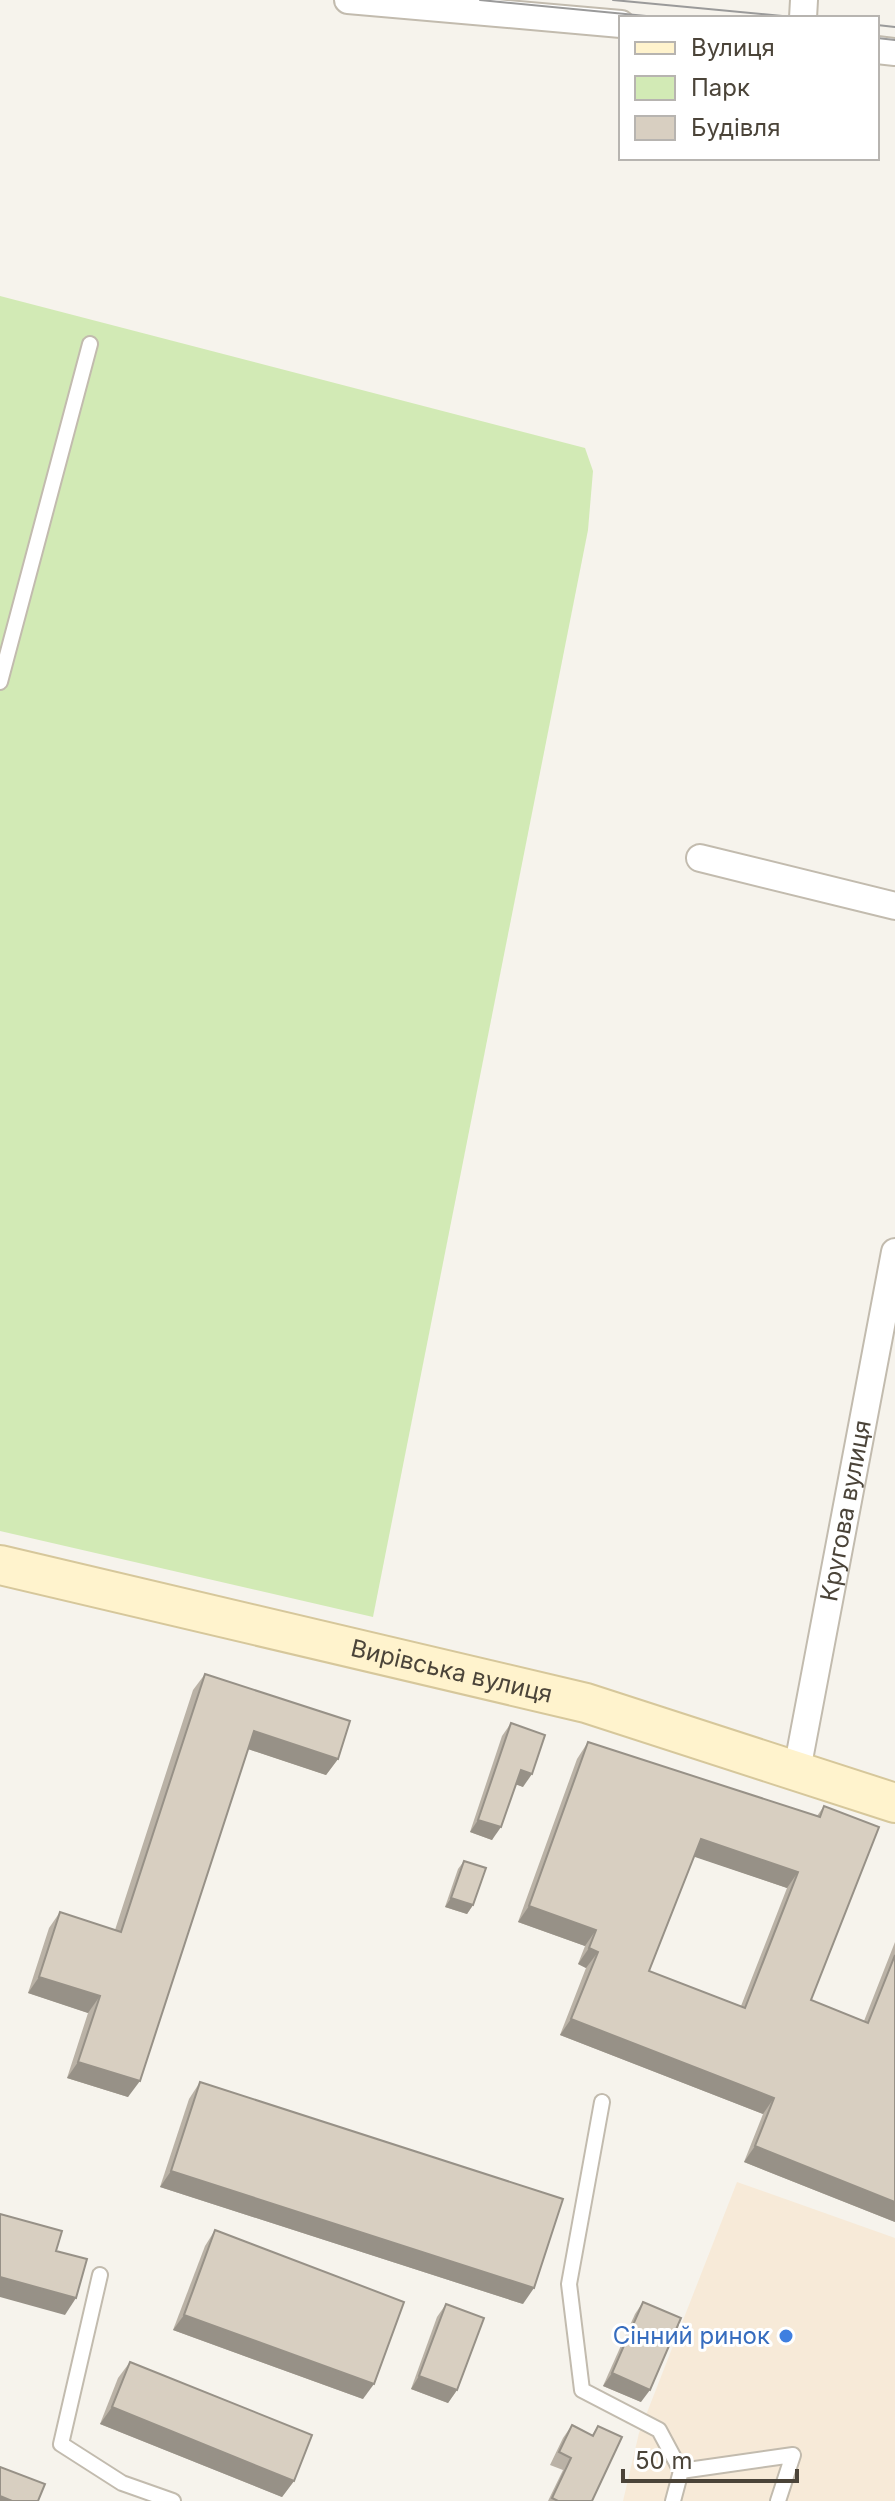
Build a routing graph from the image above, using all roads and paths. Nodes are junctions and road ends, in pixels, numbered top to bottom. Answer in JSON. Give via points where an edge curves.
{"nodes":[{"id":1,"x":348,"y":0,"type":"edge"},
{"id":2,"x":523,"y":7,"type":"edge"},
{"id":3,"x":619,"y":24,"type":"edge"},
{"id":4,"x":90,"y":344,"type":"dead end"},
{"id":5,"x":0,"y":682,"type":"edge"},
{"id":6,"x":700,"y":858,"type":"dead end"},
{"id":7,"x":895,"y":906,"type":"edge"},
{"id":8,"x":895,"y":1252,"type":"edge"},
{"id":9,"x":883,"y":1370,"type":"edge"},
{"id":10,"x":0,"y":1565,"type":"edge"},
{"id":11,"x":797,"y":1770,"type":"junction"},
{"id":12,"x":895,"y":1803,"type":"edge"},
{"id":13,"x":602,"y":2102,"type":"dead end"},
{"id":14,"x":100,"y":2275,"type":"dead end"},
{"id":15,"x":681,"y":2471,"type":"junction"},
{"id":16,"x":173,"y":2501,"type":"edge"},
{"id":17,"x":673,"y":2501,"type":"edge"},
{"id":18,"x":778,"y":2501,"type":"edge"}],
"edges":[{"from":1,"to":2,"type":"street"},
{"from":2,"to":3,"type":"street"},
{"from":4,"to":5,"type":"lane"},
{"from":6,"to":7,"type":"street"},
{"from":8,"to":9,"type":"street","name":"Кругова вулиця"},
{"from":9,"to":11,"type":"street","name":"Кругова вулиця"},
{"from":10,"to":11,"type":"main road","name":"Вирівська вулиця","via":[[586,1703]]},
{"from":11,"to":12,"type":"main road","name":"Вирівська вулиця"},
{"from":13,"to":15,"type":"lane","via":[[569,2284],[582,2390],[659,2430]]},
{"from":14,"to":16,"type":"lane","via":[[61,2444],[122,2483]]},
{"from":15,"to":17,"type":"lane"},
{"from":15,"to":18,"type":"lane","via":[[793,2455]]}]}
